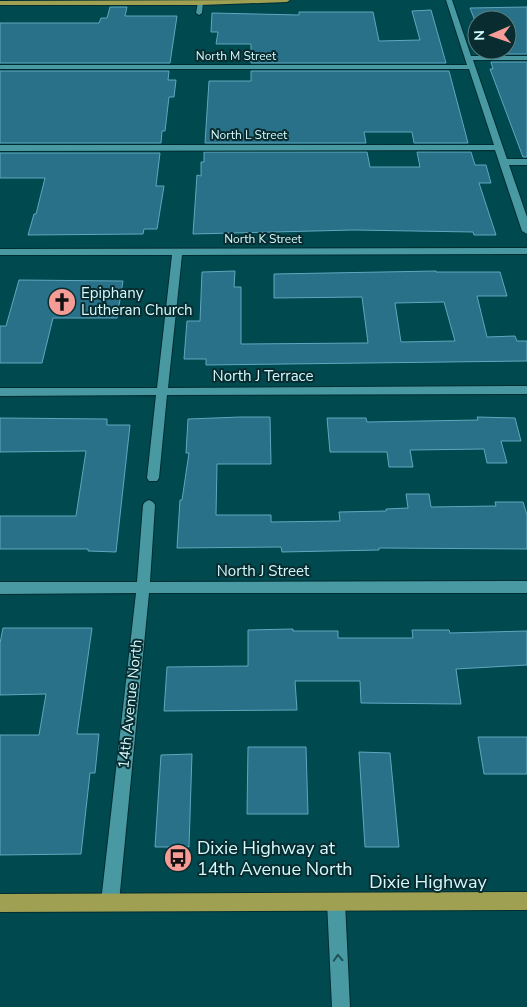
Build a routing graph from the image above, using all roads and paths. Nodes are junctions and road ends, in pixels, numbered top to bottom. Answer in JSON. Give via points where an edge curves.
{"nodes":[{"id":1,"x":287,"y":0,"type":"edge"},
{"id":2,"x":450,"y":0,"type":"edge"},
{"id":3,"x":200,"y":3,"type":"junction"},
{"id":4,"x":0,"y":4,"type":"edge"},
{"id":5,"x":199,"y":13,"type":"dead end"},
{"id":6,"x":527,"y":58,"type":"edge"},
{"id":7,"x":470,"y":62,"type":"junction"},
{"id":8,"x":0,"y":68,"type":"edge"},
{"id":9,"x":499,"y":147,"type":"junction"},
{"id":10,"x":0,"y":148,"type":"edge"},
{"id":11,"x":504,"y":162,"type":"junction"},
{"id":12,"x":527,"y":162,"type":"edge"},
{"id":13,"x":527,"y":231,"type":"edge"},
{"id":14,"x":527,"y":251,"type":"edge"},
{"id":15,"x":0,"y":252,"type":"edge"},
{"id":16,"x":178,"y":252,"type":"junction"},
{"id":17,"x":527,"y":390,"type":"edge"},
{"id":18,"x":163,"y":391,"type":"junction"},
{"id":19,"x":0,"y":392,"type":"edge"},
{"id":20,"x":153,"y":478,"type":"dead end"},
{"id":21,"x":149,"y":505,"type":"dead end"},
{"id":22,"x":527,"y":587,"type":"edge"},
{"id":23,"x":0,"y":588,"type":"edge"},
{"id":24,"x":143,"y":588,"type":"junction"},
{"id":25,"x":527,"y":901,"type":"edge"},
{"id":26,"x":110,"y":902,"type":"junction"},
{"id":27,"x":336,"y":902,"type":"junction"},
{"id":28,"x":0,"y":903,"type":"edge"},
{"id":29,"x":341,"y":1007,"type":"edge"}],
"edges":[{"from":1,"to":3,"type":"main road"},
{"from":2,"to":7,"type":"street"},
{"from":3,"to":4,"type":"main road"},
{"from":3,"to":5,"type":"street"},
{"from":6,"to":7,"type":"street","name":"North M Street"},
{"from":7,"to":8,"type":"street","name":"North M Street"},
{"from":7,"to":9,"type":"street"},
{"from":9,"to":10,"type":"street","name":"North L Street"},
{"from":9,"to":11,"type":"street"},
{"from":11,"to":12,"type":"street"},
{"from":11,"to":13,"type":"street"},
{"from":14,"to":16,"type":"street","name":"North K Street"},
{"from":15,"to":16,"type":"street","name":"North K Street"},
{"from":16,"to":18,"type":"street"},
{"from":17,"to":18,"type":"street","name":"North J Terrace"},
{"from":18,"to":19,"type":"street","name":"North J Terrace"},
{"from":18,"to":20,"type":"street"},
{"from":21,"to":24,"type":"street","name":"14th Avenue North"},
{"from":22,"to":24,"type":"street","name":"North J Street"},
{"from":23,"to":24,"type":"street","name":"North J Street"},
{"from":24,"to":26,"type":"street","name":"14th Avenue North"},
{"from":25,"to":27,"type":"main road","name":"Dixie Highway"},
{"from":26,"to":27,"type":"main road","name":"Dixie Highway"},
{"from":26,"to":28,"type":"main road","name":"Dixie Highway"},
{"from":29,"to":27,"type":"street","one_way":true}]}
